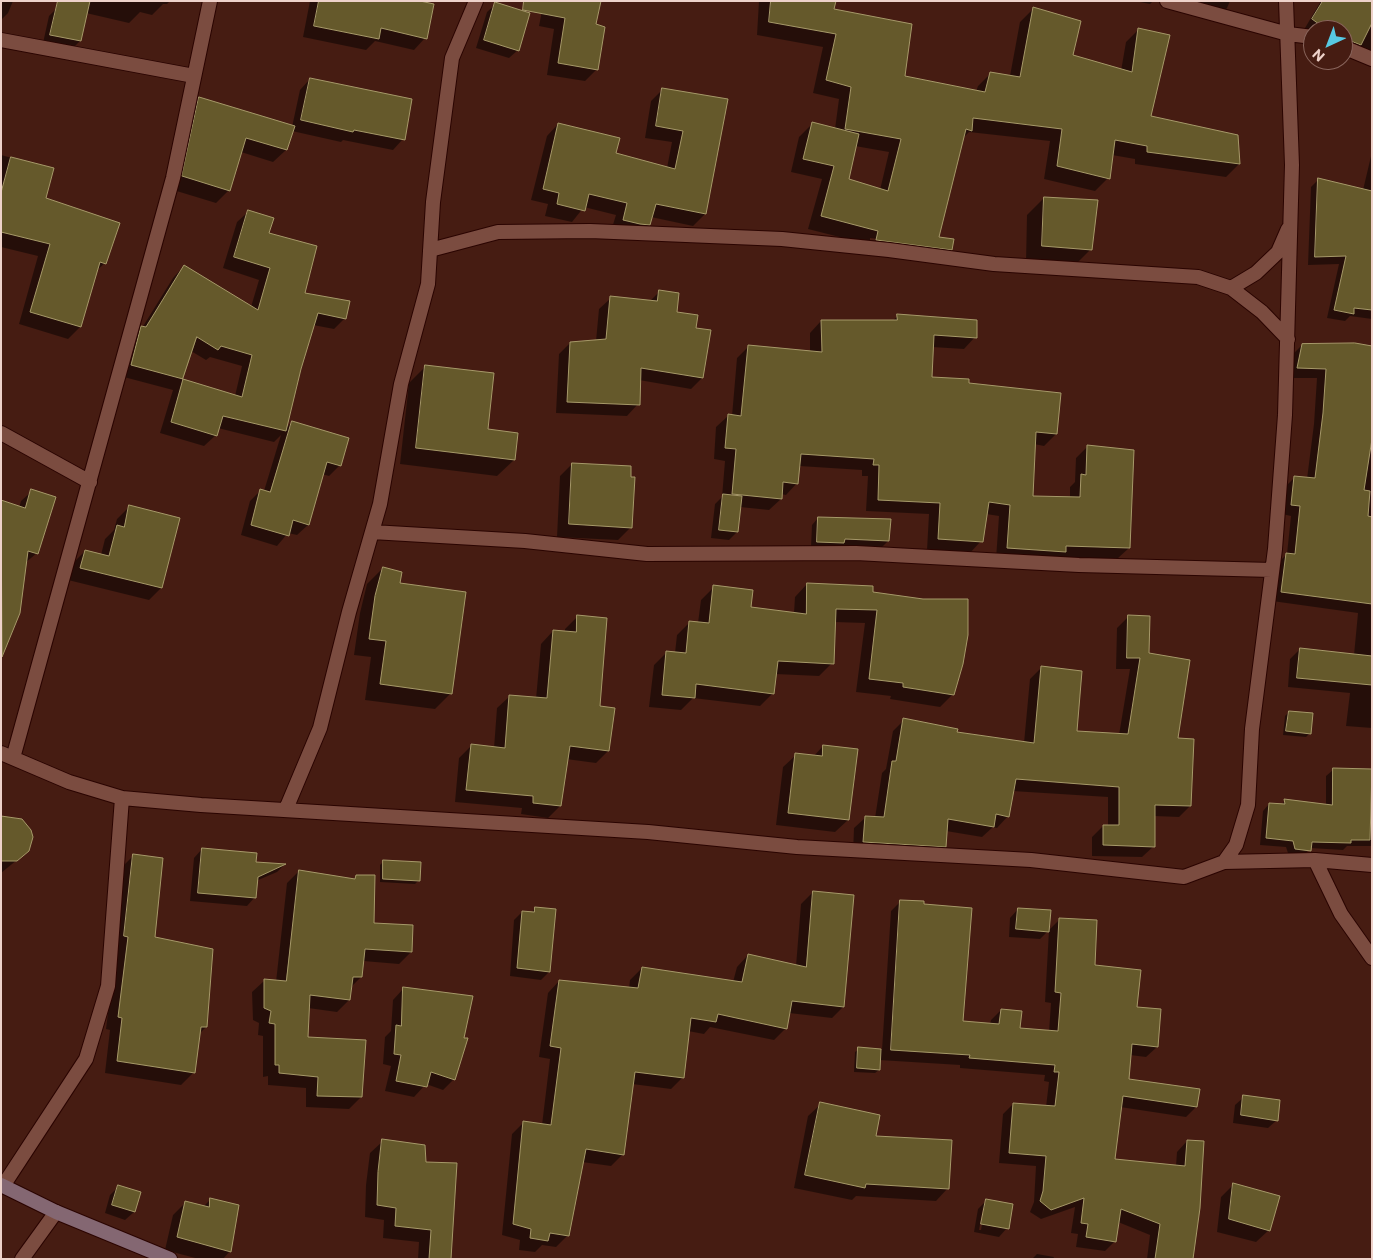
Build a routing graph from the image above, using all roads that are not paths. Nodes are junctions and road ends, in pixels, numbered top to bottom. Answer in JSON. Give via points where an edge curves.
{"nodes":[{"id":1,"x":210,"y":1,"type":"edge"},
{"id":2,"x":476,"y":1,"type":"edge"},
{"id":3,"x":1167,"y":1,"type":"edge"},
{"id":4,"x":1286,"y":1,"type":"edge"},
{"id":5,"x":1288,"y":34,"type":"junction"},
{"id":6,"x":1303,"y":36,"type":"edge"},
{"id":7,"x":1,"y":40,"type":"edge"},
{"id":8,"x":1353,"y":51,"type":"edge"},
{"id":9,"x":1372,"y":59,"type":"edge"},
{"id":10,"x":194,"y":76,"type":"junction"},
{"id":11,"x":1291,"y":222,"type":"junction"},
{"id":12,"x":430,"y":250,"type":"junction"},
{"id":13,"x":1231,"y":288,"type":"junction"},
{"id":14,"x":1288,"y":339,"type":"junction"},
{"id":15,"x":1,"y":433,"type":"edge"},
{"id":16,"x":90,"y":482,"type":"junction"},
{"id":17,"x":372,"y":532,"type":"junction"},
{"id":18,"x":1272,"y":570,"type":"junction"},
{"id":19,"x":7,"y":755,"type":"edge"},
{"id":20,"x":122,"y":798,"type":"junction"},
{"id":21,"x":286,"y":809,"type":"junction"},
{"id":22,"x":1315,"y":860,"type":"junction"},
{"id":23,"x":1224,"y":862,"type":"junction"},
{"id":24,"x":1372,"y":865,"type":"edge"},
{"id":25,"x":1372,"y":958,"type":"edge"},
{"id":26,"x":2,"y":1185,"type":"edge"},
{"id":27,"x":56,"y":1212,"type":"junction"},
{"id":28,"x":22,"y":1259,"type":"edge"},
{"id":29,"x":170,"y":1259,"type":"edge"}],
"edges":[{"from":1,"to":10,"type":"street"},
{"from":2,"to":12,"type":"street","via":[[452,58]]},
{"from":3,"to":5,"type":"street"},
{"from":4,"to":5,"type":"street"},
{"from":5,"to":6,"type":"street"},
{"from":5,"to":11,"type":"street"},
{"from":7,"to":10,"type":"street"},
{"from":8,"to":9,"type":"street"},
{"from":10,"to":16,"type":"street","via":[[173,178]]},
{"from":11,"to":13,"type":"street","via":[[1278,252],[1256,273]]},
{"from":11,"to":14,"type":"street"},
{"from":12,"to":13,"type":"street","via":[[498,232],[590,231],[782,239],[994,264],[1198,276]]},
{"from":12,"to":17,"type":"street","via":[[428,284],[401,384]]},
{"from":13,"to":14,"type":"street","via":[[1262,312]]},
{"from":14,"to":18,"type":"street"},
{"from":15,"to":16,"type":"street"},
{"from":16,"to":19,"type":"street"},
{"from":17,"to":18,"type":"street","via":[[525,541],[647,554],[856,553],[1079,565]]},
{"from":17,"to":21,"type":"street","via":[[320,728]]},
{"from":18,"to":23,"type":"street","via":[[1252,729],[1248,805],[1236,845]]},
{"from":19,"to":20,"type":"street","via":[[69,782]]},
{"from":20,"to":21,"type":"street"},
{"from":20,"to":26,"type":"street","via":[[108,986],[86,1059]]},
{"from":21,"to":23,"type":"street","via":[[648,832],[797,847],[1030,860],[1184,877]]},
{"from":22,"to":23,"type":"street"},
{"from":22,"to":24,"type":"street"},
{"from":22,"to":25,"type":"street","via":[[1341,914]]},
{"from":26,"to":27,"type":"main road"},
{"from":27,"to":28,"type":"street"},
{"from":27,"to":29,"type":"main road"}]}
